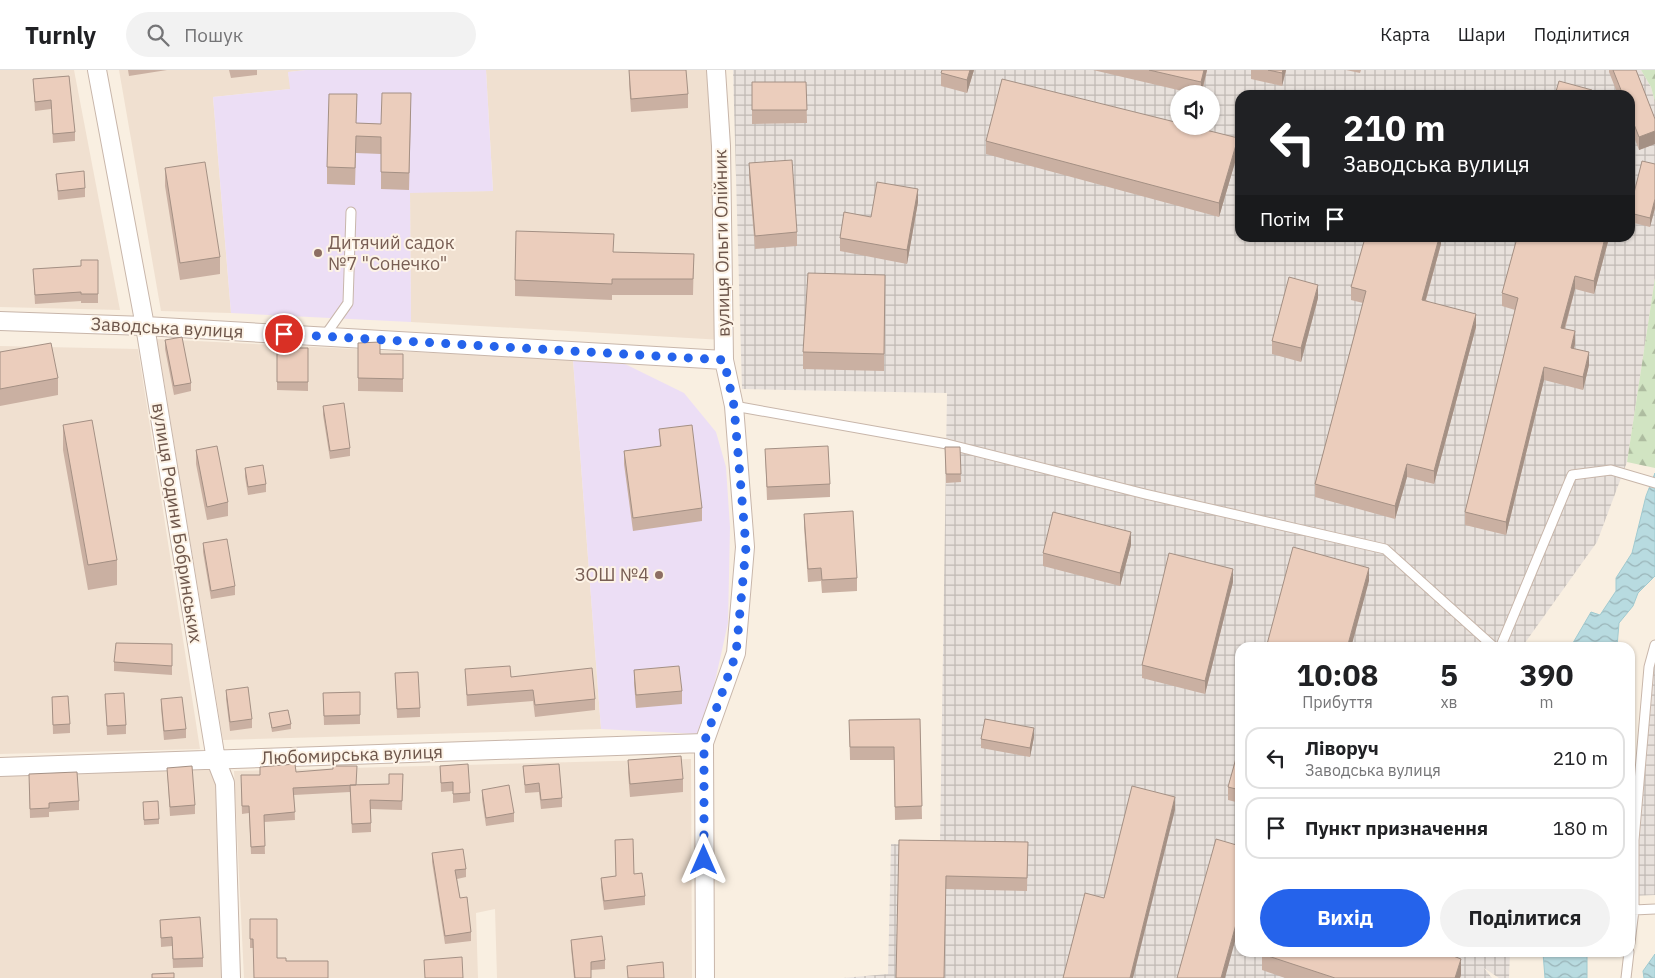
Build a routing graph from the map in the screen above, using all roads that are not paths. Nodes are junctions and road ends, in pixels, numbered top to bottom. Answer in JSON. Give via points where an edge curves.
{"nodes":[{"id":1,"x":97,"y":70,"type":"edge"},
{"id":2,"x":716,"y":70,"type":"edge"},
{"id":3,"x":351,"y":212,"type":"dead end"},
{"id":4,"x":0,"y":320,"type":"edge"},
{"id":5,"x":145,"y":326,"type":"junction"},
{"id":6,"x":324,"y":337,"type":"junction"},
{"id":7,"x":724,"y":360,"type":"junction"},
{"id":8,"x":734,"y":406,"type":"junction"},
{"id":9,"x":1655,"y":484,"type":"edge"},
{"id":10,"x":1487,"y":642,"type":"edge"},
{"id":11,"x":1502,"y":642,"type":"edge"},
{"id":12,"x":1655,"y":644,"type":"edge"},
{"id":13,"x":704,"y":743,"type":"junction"},
{"id":14,"x":216,"y":760,"type":"junction"},
{"id":15,"x":0,"y":767,"type":"edge"},
{"id":16,"x":1635,"y":828,"type":"edge"},
{"id":17,"x":1655,"y":909,"type":"edge"},
{"id":18,"x":1635,"y":910,"type":"edge"},
{"id":19,"x":1628,"y":957,"type":"edge"},
{"id":20,"x":231,"y":978,"type":"edge"},
{"id":21,"x":705,"y":978,"type":"edge"},
{"id":22,"x":1626,"y":978,"type":"edge"}],
"edges":[{"from":1,"to":5,"type":"street","name":"вулиця Родини Бобринських"},
{"from":2,"to":7,"type":"street","name":"вулиця Ольги Олійник","via":[[721,146]]},
{"from":3,"to":6,"type":"lane","via":[[348,303]]},
{"from":4,"to":5,"type":"street","name":"Заводська вулиця"},
{"from":5,"to":6,"type":"street","name":"Заводська вулиця"},
{"from":5,"to":14,"type":"street","name":"вулиця Родини Бобринських"},
{"from":6,"to":7,"type":"street","name":"Заводська вулиця"},
{"from":7,"to":8,"type":"street","name":"вулиця Ольги Олійник"},
{"from":8,"to":10,"type":"lane","via":[[947,444],[1385,549]]},
{"from":8,"to":13,"type":"street","name":"вулиця Ольги Олійник","via":[[746,547],[736,654]]},
{"from":9,"to":11,"type":"lane","via":[[1611,470],[1572,475]]},
{"from":12,"to":16,"type":"lane","via":[[1649,667]]},
{"from":13,"to":14,"type":"street","name":"Любомирська вулиця"},
{"from":13,"to":21,"type":"street","name":"вулиця Ольги Олійник"},
{"from":14,"to":15,"type":"street","name":"Любомирська вулиця"},
{"from":14,"to":20,"type":"street","name":"вулиця Родини Бобринських","via":[[225,783]]},
{"from":17,"to":18,"type":"lane"},
{"from":19,"to":22,"type":"lane"}]}
